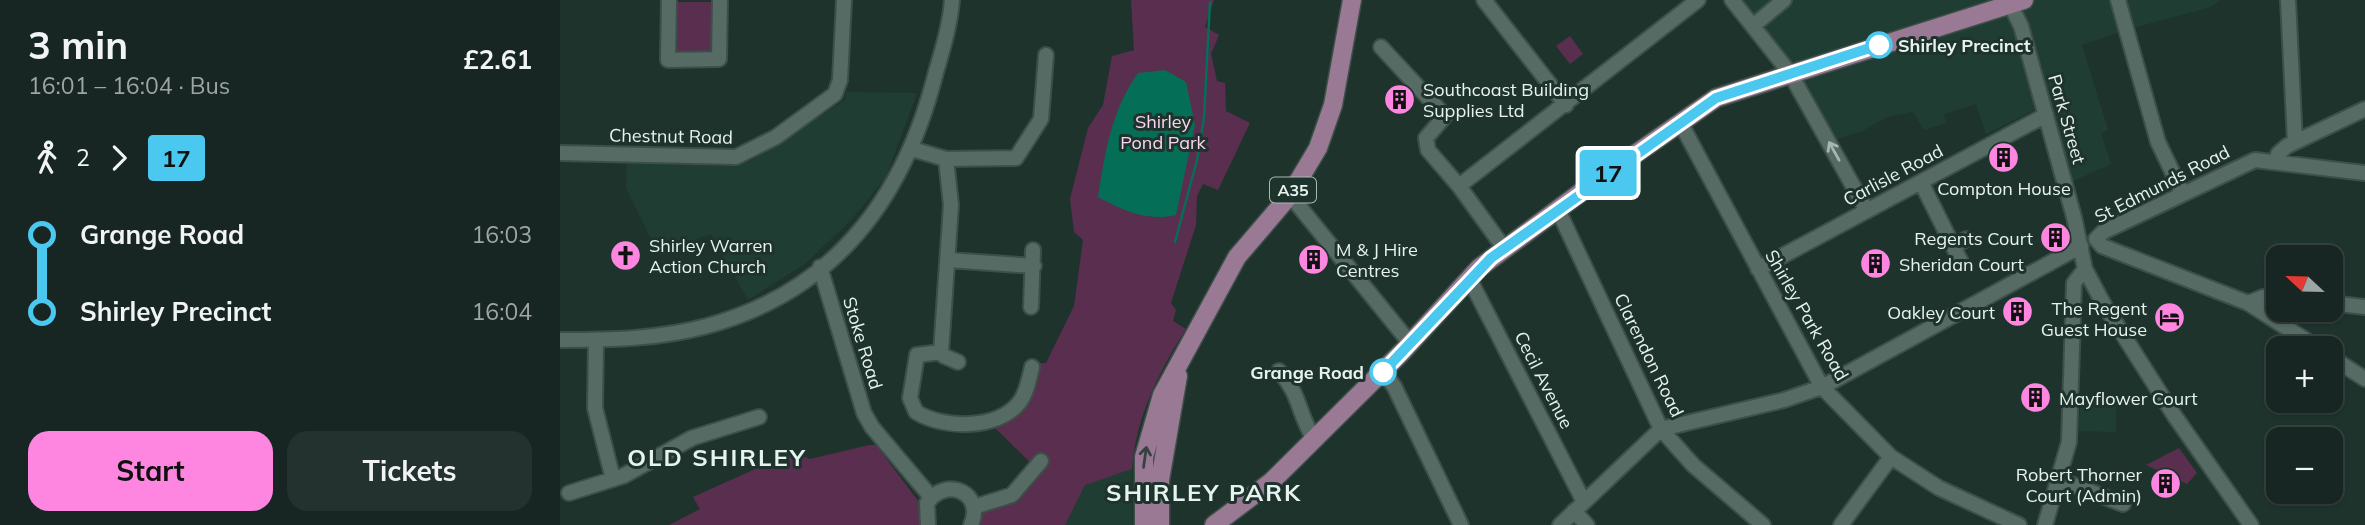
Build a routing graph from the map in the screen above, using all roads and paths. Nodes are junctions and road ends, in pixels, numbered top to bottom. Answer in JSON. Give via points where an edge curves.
{"nodes":[{"id":1,"x":669,"y":0,"type":"edge"},
{"id":2,"x":720,"y":0,"type":"edge"},
{"id":3,"x":844,"y":0,"type":"edge"},
{"id":4,"x":952,"y":0,"type":"edge"},
{"id":5,"x":1352,"y":0,"type":"edge"},
{"id":6,"x":1484,"y":0,"type":"edge"},
{"id":7,"x":1698,"y":0,"type":"edge"},
{"id":8,"x":1732,"y":0,"type":"edge"},
{"id":9,"x":2118,"y":0,"type":"edge"},
{"id":10,"x":2288,"y":0,"type":"edge"},
{"id":11,"x":1776,"y":2,"type":"edge"},
{"id":12,"x":2014,"y":2,"type":"edge"},
{"id":13,"x":1754,"y":26,"type":"junction"},
{"id":14,"x":1381,"y":47,"type":"dead end"},
{"id":15,"x":1046,"y":55,"type":"dead end"},
{"id":16,"x":1790,"y":72,"type":"junction"},
{"id":17,"x":1566,"y":105,"type":"junction"},
{"id":18,"x":2365,"y":110,"type":"edge"},
{"id":19,"x":2046,"y":115,"type":"junction"},
{"id":20,"x":1680,"y":122,"type":"junction"},
{"id":21,"x":2295,"y":142,"type":"junction"},
{"id":22,"x":912,"y":149,"type":"junction"},
{"id":23,"x":560,"y":153,"type":"edge"},
{"id":24,"x":946,"y":159,"type":"junction"},
{"id":25,"x":2282,"y":162,"type":"junction"},
{"id":26,"x":2365,"y":173,"type":"edge"},
{"id":27,"x":1921,"y":182,"type":"junction"},
{"id":28,"x":1459,"y":186,"type":"junction"},
{"id":29,"x":2183,"y":194,"type":"junction"},
{"id":30,"x":1293,"y":199,"type":"junction"},
{"id":31,"x":1558,"y":210,"type":"junction"},
{"id":32,"x":1867,"y":211,"type":"junction"},
{"id":33,"x":1968,"y":239,"type":"dead end"},
{"id":34,"x":1953,"y":246,"type":"junction"},
{"id":35,"x":2081,"y":246,"type":"junction"},
{"id":36,"x":1504,"y":248,"type":"junction"},
{"id":37,"x":1033,"y":250,"type":"dead end"},
{"id":38,"x":948,"y":260,"type":"junction"},
{"id":39,"x":1961,"y":262,"type":"dead end"},
{"id":40,"x":1034,"y":266,"type":"junction"},
{"id":41,"x":820,"y":267,"type":"junction"},
{"id":42,"x":1758,"y":269,"type":"junction"},
{"id":43,"x":2085,"y":269,"type":"junction"},
{"id":44,"x":1469,"y":278,"type":"junction"},
{"id":45,"x":2266,"y":297,"type":"edge"},
{"id":46,"x":2248,"y":303,"type":"junction"},
{"id":47,"x":2343,"y":304,"type":"edge"},
{"id":48,"x":1031,"y":307,"type":"dead end"},
{"id":49,"x":2365,"y":307,"type":"edge"},
{"id":50,"x":2299,"y":336,"type":"edge"},
{"id":51,"x":560,"y":340,"type":"edge"},
{"id":52,"x":596,"y":340,"type":"junction"},
{"id":53,"x":1410,"y":343,"type":"junction"},
{"id":54,"x":942,"y":352,"type":"junction"},
{"id":55,"x":1181,"y":357,"type":"junction"},
{"id":56,"x":958,"y":362,"type":"dead end"},
{"id":57,"x":2343,"y":365,"type":"edge"},
{"id":58,"x":1032,"y":367,"type":"dead end"},
{"id":59,"x":1279,"y":371,"type":"dead end"},
{"id":60,"x":1383,"y":372,"type":"junction"},
{"id":61,"x":2365,"y":379,"type":"edge"},
{"id":62,"x":1822,"y":387,"type":"junction"},
{"id":63,"x":759,"y":417,"type":"dead end"},
{"id":64,"x":1661,"y":429,"type":"junction"},
{"id":65,"x":1314,"y":439,"type":"junction"},
{"id":66,"x":1891,"y":457,"type":"junction"},
{"id":67,"x":1041,"y":461,"type":"dead end"},
{"id":68,"x":613,"y":480,"type":"junction"},
{"id":69,"x":2060,"y":480,"type":"junction"},
{"id":70,"x":569,"y":493,"type":"dead end"},
{"id":71,"x":931,"y":496,"type":"junction"},
{"id":72,"x":2123,"y":504,"type":"dead end"},
{"id":73,"x":1578,"y":505,"type":"junction"},
{"id":74,"x":974,"y":507,"type":"junction"},
{"id":75,"x":928,"y":525,"type":"edge"},
{"id":76,"x":971,"y":525,"type":"edge"},
{"id":77,"x":1144,"y":525,"type":"edge"},
{"id":78,"x":1160,"y":525,"type":"edge"},
{"id":79,"x":1214,"y":525,"type":"edge"},
{"id":80,"x":1461,"y":525,"type":"edge"},
{"id":81,"x":1560,"y":525,"type":"edge"},
{"id":82,"x":1587,"y":525,"type":"edge"},
{"id":83,"x":1763,"y":525,"type":"edge"},
{"id":84,"x":1841,"y":525,"type":"edge"},
{"id":85,"x":2019,"y":525,"type":"edge"},
{"id":86,"x":2045,"y":525,"type":"edge"},
{"id":87,"x":2251,"y":525,"type":"edge"}],
"edges":[{"from":1,"to":2,"type":"street","via":[[668,60],[719,59]]},
{"from":3,"to":23,"type":"street","name":"Chestnut Road","via":[[840,80],[835,94],[758,148],[736,157]]},
{"from":4,"to":22,"type":"street","via":[[931,94]]},
{"from":5,"to":30,"type":"main road","number":"A35","via":[[1333,105]]},
{"from":6,"to":17,"type":"street"},
{"from":7,"to":17,"type":"street"},
{"from":8,"to":13,"type":"street"},
{"from":9,"to":29,"type":"street","via":[[2158,142]]},
{"from":10,"to":21,"type":"street"},
{"from":11,"to":13,"type":"street"},
{"from":12,"to":16,"type":"main road"},
{"from":12,"to":19,"type":"street","name":"Park Street"},
{"from":13,"to":16,"type":"street"},
{"from":14,"to":28,"type":"street","via":[[1445,117],[1426,138],[1427,150]]},
{"from":15,"to":24,"type":"street","via":[[1041,119],[1020,156]]},
{"from":16,"to":20,"type":"main road","via":[[1730,92]]},
{"from":32,"to":16,"type":"street","one_way":true},
{"from":17,"to":28,"type":"street"},
{"from":18,"to":21,"type":"street"},
{"from":19,"to":27,"type":"street","name":"Carlisle Road"},
{"from":19,"to":35,"type":"street","name":"Park Street"},
{"from":20,"to":31,"type":"main road"},
{"from":20,"to":42,"type":"street","name":"Shirley Park Road"},
{"from":21,"to":25,"type":"street","via":[[2281,150]]},
{"from":22,"to":24,"type":"street"},
{"from":22,"to":41,"type":"street","via":[[871,220]]},
{"from":24,"to":38,"type":"street","via":[[951,205]]},
{"from":25,"to":26,"type":"street","name":"St Edmunds Road"},
{"from":25,"to":29,"type":"street","name":"St Edmunds Road","via":[[2255,160]]},
{"from":27,"to":32,"type":"street","name":"Carlisle Road"},
{"from":27,"to":34,"type":"street"},
{"from":28,"to":36,"type":"street"},
{"from":29,"to":46,"type":"street","name":"St Edmunds Road","via":[[2096,239],[2102,246]]},
{"from":30,"to":53,"type":"street"},
{"from":30,"to":55,"type":"main road","number":"A35","via":[[1237,257]]},
{"from":31,"to":36,"type":"main road"},
{"from":31,"to":64,"type":"street","name":"Clarendon Road"},
{"from":32,"to":42,"type":"street","name":"Carlisle Road"},
{"from":33,"to":34,"type":"street"},
{"from":34,"to":39,"type":"street"},
{"from":35,"to":43,"type":"street","name":"Park Street"},
{"from":35,"to":62,"type":"street"},
{"from":36,"to":44,"type":"main road"},
{"from":37,"to":40,"type":"street"},
{"from":38,"to":40,"type":"street"},
{"from":38,"to":54,"type":"street"},
{"from":40,"to":48,"type":"street"},
{"from":41,"to":52,"type":"street","via":[[768,302],[727,320],[661,335]]},
{"from":41,"to":71,"type":"street","name":"Stoke Road","via":[[872,428]]},
{"from":42,"to":62,"type":"street","name":"Shirley Park Road"},
{"from":43,"to":69,"type":"street","via":[[2074,283],[2070,442]]},
{"from":43,"to":87,"type":"street","via":[[2187,435]]},
{"from":44,"to":53,"type":"main road"},
{"from":44,"to":73,"type":"street","name":"Cecil Avenue"},
{"from":45,"to":46,"type":"street"},
{"from":46,"to":50,"type":"street"},
{"from":47,"to":49,"type":"street"},
{"from":51,"to":52,"type":"street"},
{"from":52,"to":68,"type":"street","via":[[595,408]]},
{"from":53,"to":60,"type":"main road"},
{"from":54,"to":56,"type":"street"},
{"from":54,"to":58,"type":"street","via":[[917,355],[910,398],[916,412],[937,422],[976,422],[1003,416],[1026,391]]},
{"from":77,"to":55,"type":"main road","number":"A35","one_way":true,"via":[[1142,482],[1148,435]]},
{"from":55,"to":78,"type":"main road","number":"A35","via":[[1160,480]]},
{"from":57,"to":61,"type":"street"},
{"from":59,"to":65,"type":"street","via":[[1295,389],[1302,421]]},
{"from":60,"to":65,"type":"main road"},
{"from":60,"to":80,"type":"street"},
{"from":62,"to":64,"type":"street"},
{"from":62,"to":66,"type":"street","name":"Shirley Park Road"},
{"from":63,"to":68,"type":"street","via":[[692,438]]},
{"from":64,"to":73,"type":"street"},
{"from":64,"to":83,"type":"street","name":"Clarendon Road","via":[[1693,465]]},
{"from":65,"to":79,"type":"main road","via":[[1270,482]]},
{"from":66,"to":84,"type":"street"},
{"from":66,"to":85,"type":"street","name":"Shirley Park Road","via":[[1939,488]]},
{"from":67,"to":74,"type":"street","via":[[1012,495]]},
{"from":68,"to":70,"type":"street"},
{"from":69,"to":72,"type":"street"},
{"from":69,"to":86,"type":"street"},
{"from":71,"to":74,"type":"street","via":[[943,489],[957,489]]},
{"from":71,"to":75,"type":"street","via":[[925,509]]},
{"from":73,"to":81,"type":"street"},
{"from":73,"to":82,"type":"street","name":"Cecil Avenue"},
{"from":74,"to":76,"type":"street"}]}
